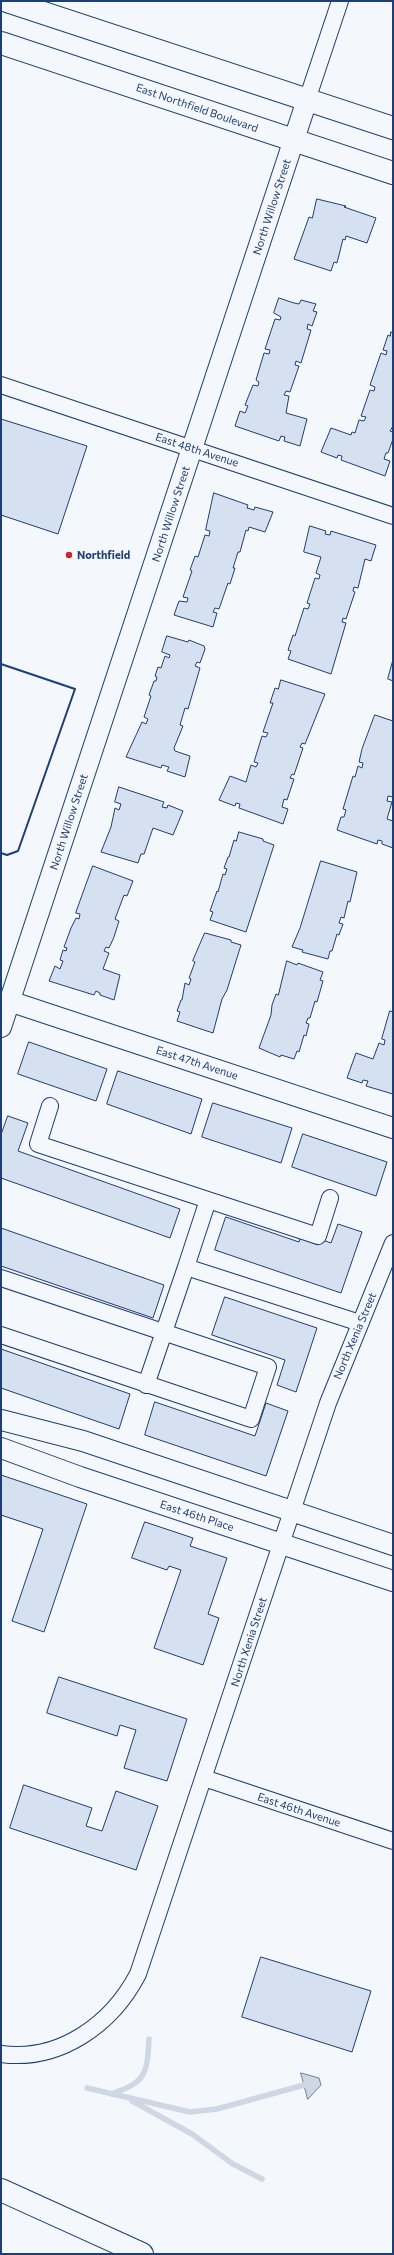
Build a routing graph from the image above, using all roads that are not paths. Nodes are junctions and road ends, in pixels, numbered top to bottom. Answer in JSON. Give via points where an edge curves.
{"nodes":[{"id":1,"x":7,"y":1,"type":"edge"},
{"id":2,"x":340,"y":1,"type":"edge"},
{"id":3,"x":41,"y":6,"type":"edge"},
{"id":4,"x":1,"y":42,"type":"edge"},
{"id":5,"x":307,"y":100,"type":"junction"},
{"id":6,"x":393,"y":128,"type":"edge"},
{"id":7,"x":294,"y":141,"type":"junction"},
{"id":8,"x":393,"y":173,"type":"edge"},
{"id":9,"x":1,"y":385,"type":"edge"},
{"id":10,"x":192,"y":449,"type":"junction"},
{"id":11,"x":393,"y":516,"type":"edge"},
{"id":12,"x":5,"y":1000,"type":"edge"},
{"id":13,"x":1,"y":1027,"type":"edge"},
{"id":14,"x":50,"y":1106,"type":"dead end"},
{"id":15,"x":393,"y":1128,"type":"edge"},
{"id":16,"x":330,"y":1198,"type":"dead end"},
{"id":17,"x":208,"y":1200,"type":"junction"},
{"id":18,"x":393,"y":1243,"type":"edge"},
{"id":19,"x":186,"y":1266,"type":"junction"},
{"id":20,"x":1,"y":1278,"type":"edge"},
{"id":21,"x":360,"y":1323,"type":"junction"},
{"id":22,"x":164,"y":1332,"type":"junction"},
{"id":23,"x":1,"y":1335,"type":"edge"},
{"id":24,"x":146,"y":1385,"type":"junction"},
{"id":25,"x":1,"y":1420,"type":"edge"},
{"id":26,"x":1,"y":1448,"type":"edge"},
{"id":27,"x":293,"y":1511,"type":"junction"},
{"id":28,"x":282,"y":1544,"type":"junction"},
{"id":29,"x":393,"y":1545,"type":"edge"},
{"id":30,"x":393,"y":1581,"type":"edge"},
{"id":31,"x":204,"y":1778,"type":"junction"},
{"id":32,"x":393,"y":1841,"type":"edge"},
{"id":33,"x":1,"y":2054,"type":"edge"},
{"id":34,"x":1,"y":2190,"type":"edge"},
{"id":35,"x":142,"y":2254,"type":"edge"}],
"edges":[{"from":1,"to":3,"type":"main road"},
{"from":2,"to":5,"type":"street","name":"North Willow Street"},
{"from":3,"to":5,"type":"main road"},
{"from":4,"to":7,"type":"main road","name":"East Northfield Boulevard"},
{"from":5,"to":6,"type":"main road"},
{"from":5,"to":7,"type":"street","name":"North Willow Street"},
{"from":7,"to":8,"type":"main road","name":"East Northfield Boulevard"},
{"from":7,"to":10,"type":"street","name":"North Willow Street"},
{"from":9,"to":10,"type":"street","name":"East 48th Avenue"},
{"from":10,"to":11,"type":"street","name":"East 48th Avenue"},
{"from":10,"to":12,"type":"street","name":"North Willow Street"},
{"from":12,"to":13,"type":"street","name":"North Willow Street"},
{"from":12,"to":15,"type":"street","name":"East 47th Avenue"},
{"from":14,"to":17,"type":"street","via":[[38,1144]]},
{"from":16,"to":17,"type":"street","via":[[318,1236]]},
{"from":17,"to":19,"type":"street"},
{"from":18,"to":21,"type":"street","name":"North Xenia Street"},
{"from":19,"to":21,"type":"street"},
{"from":19,"to":22,"type":"street"},
{"from":20,"to":22,"type":"street"},
{"from":21,"to":27,"type":"street","name":"North Xenia Street","via":[[328,1403]]},
{"from":22,"to":24,"type":"street"},
{"from":22,"to":24,"type":"street","via":[[268,1367],[256,1404],[250,1420]]},
{"from":23,"to":24,"type":"street"},
{"from":25,"to":27,"type":"street","via":[[83,1442]]},
{"from":26,"to":28,"type":"street","name":"East 46th Place"},
{"from":27,"to":28,"type":"street","name":"North Xenia Street"},
{"from":27,"to":29,"type":"street"},
{"from":28,"to":30,"type":"street","name":"East 46th Place"},
{"from":28,"to":31,"type":"street","name":"North Xenia Street"},
{"from":31,"to":32,"type":"street","name":"East 46th Avenue"},
{"from":31,"to":33,"type":"street","name":"North Xenia Street","via":[[138,1974],[115,2009],[91,2030],[44,2052],[25,2056]]},
{"from":34,"to":35,"type":"main road"}]}
